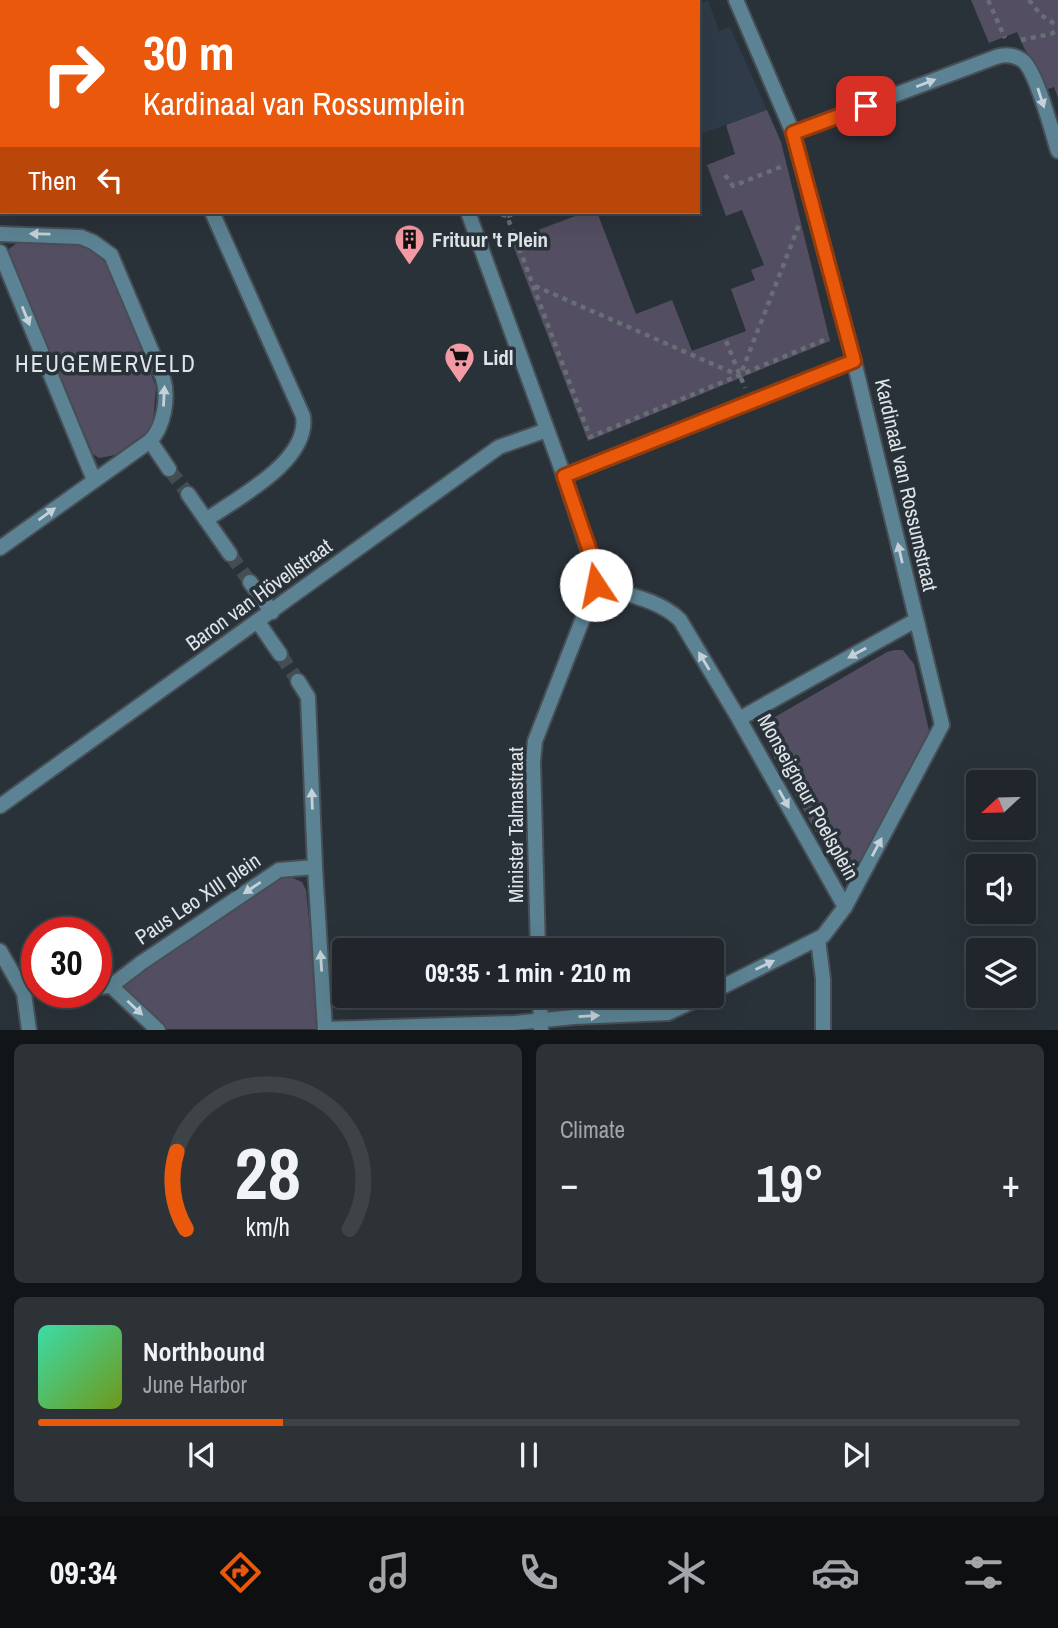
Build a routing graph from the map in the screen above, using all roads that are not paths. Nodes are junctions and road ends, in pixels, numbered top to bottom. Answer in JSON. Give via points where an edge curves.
{"nodes":[{"id":1,"x":736,"y":0,"type":"edge"},
{"id":2,"x":793,"y":133,"type":"junction"},
{"id":3,"x":1058,"y":151,"type":"edge"},
{"id":4,"x":213,"y":214,"type":"edge"},
{"id":5,"x":469,"y":214,"type":"edge"},
{"id":6,"x":0,"y":234,"type":"edge"},
{"id":7,"x":0,"y":253,"type":"edge"},
{"id":8,"x":854,"y":361,"type":"junction"},
{"id":9,"x":547,"y":430,"type":"junction"},
{"id":10,"x":150,"y":441,"type":"junction"},
{"id":11,"x":169,"y":469,"type":"tunnel mouth"},
{"id":12,"x":564,"y":476,"type":"junction"},
{"id":13,"x":94,"y":480,"type":"junction"},
{"id":14,"x":187,"y":494,"type":"tunnel mouth"},
{"id":15,"x":206,"y":520,"type":"junction"},
{"id":16,"x":0,"y":548,"type":"edge"},
{"id":17,"x":230,"y":554,"type":"tunnel mouth"},
{"id":18,"x":250,"y":582,"type":"tunnel mouth"},
{"id":19,"x":596,"y":585,"type":"junction"},
{"id":20,"x":272,"y":612,"type":"junction"},
{"id":21,"x":916,"y":620,"type":"junction"},
{"id":22,"x":258,"y":622,"type":"junction"},
{"id":23,"x":280,"y":654,"type":"tunnel mouth"},
{"id":24,"x":298,"y":681,"type":"tunnel mouth"},
{"id":25,"x":738,"y":719,"type":"junction"},
{"id":26,"x":0,"y":806,"type":"edge"},
{"id":27,"x":315,"y":867,"type":"junction"},
{"id":28,"x":845,"y":907,"type":"junction"},
{"id":29,"x":538,"y":938,"type":"edge"},
{"id":30,"x":818,"y":939,"type":"junction"},
{"id":31,"x":0,"y":951,"type":"edge"},
{"id":32,"x":21,"y":979,"type":"edge"},
{"id":33,"x":112,"y":982,"type":"edge"},
{"id":34,"x":724,"y":986,"type":"edge"},
{"id":35,"x":112,"y":993,"type":"edge"},
{"id":36,"x":30,"y":1008,"type":"edge"},
{"id":37,"x":679,"y":1008,"type":"edge"},
{"id":38,"x":540,"y":1025,"type":"edge"},
{"id":39,"x":325,"y":1029,"type":"edge"},
{"id":40,"x":29,"y":1030,"type":"edge"},
{"id":41,"x":158,"y":1030,"type":"edge"},
{"id":42,"x":823,"y":1030,"type":"edge"}],
"edges":[{"from":1,"to":2,"type":"street","name":"Kardinaal van Rossumstraat"},
{"from":2,"to":3,"type":"street","one_way":true,"via":[[1009,49],[1031,71]]},
{"from":2,"to":8,"type":"street","name":"Kardinaal van Rossumstraat"},
{"from":4,"to":15,"type":"street","via":[[303,416],[304,434],[294,453]]},
{"from":5,"to":9,"type":"street"},
{"from":10,"to":6,"type":"street","one_way":true,"via":[[161,425],[164,384],[111,255],[81,237]]},
{"from":7,"to":13,"type":"street","one_way":true},
{"from":8,"to":12,"type":"street"},
{"from":21,"to":8,"type":"street","name":"Kardinaal van Rossumstraat","one_way":true},
{"from":9,"to":12,"type":"street"},
{"from":9,"to":20,"type":"street","name":"Baron van Hövellstraat","via":[[499,447]]},
{"from":10,"to":11,"type":"street"},
{"from":10,"to":13,"type":"street"},
{"from":12,"to":19,"type":"street","via":[[596,569]]},
{"from":16,"to":13,"type":"street","one_way":true},
{"from":14,"to":15,"type":"street"},
{"from":15,"to":17,"type":"street"},
{"from":18,"to":20,"type":"street"},
{"from":25,"to":19,"type":"street","one_way":true,"via":[[673,614],[654,603]]},
{"from":19,"to":29,"type":"street","name":"Minister Talmastraat","via":[[535,741]]},
{"from":20,"to":22,"type":"street","name":"Baron van Hövellstraat"},
{"from":21,"to":25,"type":"street","name":"Monseigneur Poelsplein","one_way":true},
{"from":28,"to":21,"type":"street","name":"Monseigneur Poelsplein","one_way":true,"via":[[942,725]]},
{"from":22,"to":23,"type":"street"},
{"from":22,"to":26,"type":"street","name":"Baron van Hövellstraat"},
{"from":27,"to":24,"type":"street","one_way":true,"via":[[308,697]]},
{"from":25,"to":28,"type":"street","name":"Monseigneur Poelsplein","one_way":true},
{"from":27,"to":33,"type":"street","name":"Paus Leo XIII plein","one_way":true,"via":[[279,870]]},
{"from":39,"to":27,"type":"street","one_way":true},
{"from":28,"to":30,"type":"street","via":[[829,932]]},
{"from":34,"to":30,"type":"street","one_way":true},
{"from":30,"to":42,"type":"street"},
{"from":31,"to":32,"type":"street"},
{"from":35,"to":41,"type":"street","name":"Paus Leo XIII plein","one_way":true},
{"from":36,"to":40,"type":"street"},
{"from":38,"to":37,"type":"street","one_way":true,"via":[[668,1013]]},
{"from":38,"to":39,"type":"street"}]}
